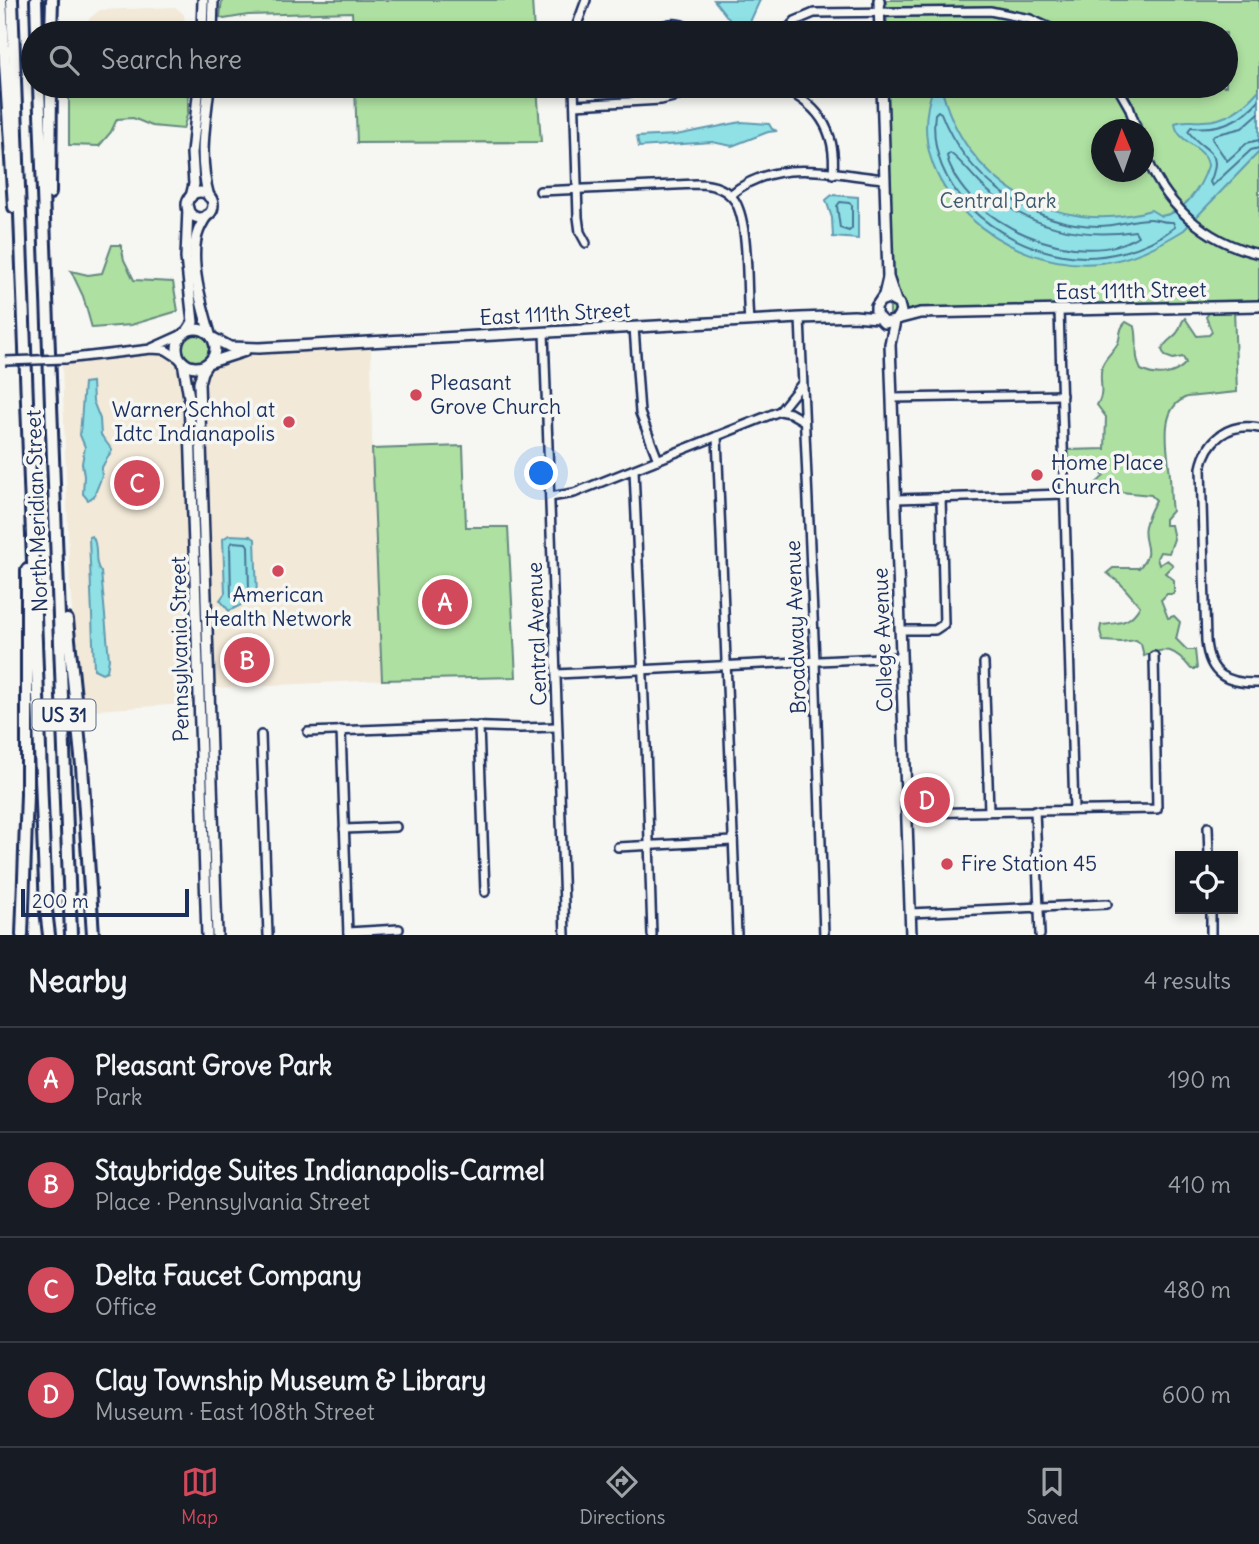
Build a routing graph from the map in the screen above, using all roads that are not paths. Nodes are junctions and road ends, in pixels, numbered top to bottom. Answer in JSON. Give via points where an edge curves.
{"nodes":[{"id":1,"x":1,"y":0,"type":"edge"},
{"id":2,"x":12,"y":0,"type":"edge"},
{"id":3,"x":36,"y":0,"type":"edge"},
{"id":4,"x":52,"y":0,"type":"edge"},
{"id":5,"x":203,"y":0,"type":"edge"},
{"id":6,"x":213,"y":0,"type":"edge"},
{"id":7,"x":586,"y":0,"type":"edge"},
{"id":8,"x":879,"y":0,"type":"edge"},
{"id":9,"x":879,"y":12,"type":"junction"},
{"id":10,"x":37,"y":21,"type":"edge"},
{"id":11,"x":51,"y":21,"type":"edge"},
{"id":12,"x":202,"y":21,"type":"edge"},
{"id":13,"x":212,"y":21,"type":"edge"},
{"id":14,"x":578,"y":21,"type":"edge"},
{"id":15,"x":795,"y":21,"type":"edge"},
{"id":16,"x":879,"y":21,"type":"edge"},
{"id":17,"x":1034,"y":21,"type":"edge"},
{"id":18,"x":40,"y":98,"type":"edge"},
{"id":19,"x":51,"y":98,"type":"edge"},
{"id":20,"x":198,"y":98,"type":"edge"},
{"id":21,"x":208,"y":98,"type":"edge"},
{"id":22,"x":575,"y":98,"type":"edge"},
{"id":23,"x":669,"y":98,"type":"edge"},
{"id":24,"x":796,"y":98,"type":"edge"},
{"id":25,"x":883,"y":98,"type":"edge"},
{"id":26,"x":1122,"y":98,"type":"edge"},
{"id":27,"x":575,"y":105,"type":"junction"},
{"id":28,"x":1132,"y":119,"type":"edge"},
{"id":29,"x":833,"y":174,"type":"junction"},
{"id":30,"x":1154,"y":176,"type":"edge"},
{"id":31,"x":886,"y":179,"type":"junction"},
{"id":32,"x":578,"y":190,"type":"junction"},
{"id":33,"x":540,"y":191,"type":"dead end"},
{"id":34,"x":730,"y":195,"type":"junction"},
{"id":35,"x":191,"y":197,"type":"junction"},
{"id":36,"x":209,"y":197,"type":"junction"},
{"id":37,"x":187,"y":208,"type":"junction"},
{"id":38,"x":207,"y":215,"type":"junction"},
{"id":39,"x":586,"y":243,"type":"dead end"},
{"id":40,"x":1259,"y":254,"type":"edge"},
{"id":41,"x":47,"y":273,"type":"junction"},
{"id":42,"x":23,"y":275,"type":"junction"},
{"id":43,"x":888,"y":277,"type":"junction"},
{"id":44,"x":879,"y":302,"type":"junction"},
{"id":45,"x":897,"y":303,"type":"junction"},
{"id":46,"x":1259,"y":306,"type":"edge"},
{"id":47,"x":1059,"y":310,"type":"junction"},
{"id":48,"x":919,"y":313,"type":"junction"},
{"id":49,"x":854,"y":316,"type":"junction"},
{"id":50,"x":800,"y":318,"type":"junction"},
{"id":51,"x":879,"y":320,"type":"junction"},
{"id":52,"x":896,"y":320,"type":"junction"},
{"id":53,"x":749,"y":321,"type":"junction"},
{"id":54,"x":634,"y":327,"type":"junction"},
{"id":55,"x":186,"y":332,"type":"junction"},
{"id":56,"x":544,"y":332,"type":"junction"},
{"id":57,"x":211,"y":336,"type":"junction"},
{"id":58,"x":890,"y":344,"type":"junction"},
{"id":59,"x":259,"y":348,"type":"junction"},
{"id":60,"x":151,"y":349,"type":"junction"},
{"id":61,"x":182,"y":360,"type":"junction"},
{"id":62,"x":2,"y":361,"type":"edge"},
{"id":63,"x":208,"y":363,"type":"junction"},
{"id":64,"x":802,"y":383,"type":"junction"},
{"id":65,"x":1062,"y":395,"type":"junction"},
{"id":66,"x":892,"y":398,"type":"junction"},
{"id":67,"x":780,"y":411,"type":"junction"},
{"id":68,"x":804,"y":421,"type":"junction"},
{"id":69,"x":1259,"y":428,"type":"edge"},
{"id":70,"x":717,"y":436,"type":"junction"},
{"id":71,"x":658,"y":460,"type":"junction"},
{"id":72,"x":31,"y":462,"type":"junction"},
{"id":73,"x":634,"y":470,"type":"junction"},
{"id":74,"x":1065,"y":494,"type":"junction"},
{"id":75,"x":56,"y":495,"type":"junction"},
{"id":76,"x":551,"y":497,"type":"junction"},
{"id":77,"x":940,"y":498,"type":"junction"},
{"id":78,"x":895,"y":499,"type":"junction"},
{"id":79,"x":901,"y":631,"type":"junction"},
{"id":80,"x":1154,"y":656,"type":"dead end"},
{"id":81,"x":901,"y":657,"type":"junction"},
{"id":82,"x":815,"y":661,"type":"junction"},
{"id":83,"x":984,"y":663,"type":"dead end"},
{"id":84,"x":726,"y":666,"type":"junction"},
{"id":85,"x":643,"y":670,"type":"junction"},
{"id":86,"x":556,"y":674,"type":"junction"},
{"id":87,"x":1259,"y":682,"type":"edge"},
{"id":88,"x":479,"y":726,"type":"junction"},
{"id":89,"x":557,"y":727,"type":"junction"},
{"id":90,"x":341,"y":730,"type":"junction"},
{"id":91,"x":308,"y":732,"type":"dead end"},
{"id":92,"x":261,"y":735,"type":"dead end"},
{"id":93,"x":1035,"y":810,"type":"junction"},
{"id":94,"x":1074,"y":810,"type":"junction"},
{"id":95,"x":989,"y":811,"type":"junction"},
{"id":96,"x":907,"y":813,"type":"junction"},
{"id":97,"x":396,"y":827,"type":"dead end"},
{"id":98,"x":1208,"y":827,"type":"dead end"},
{"id":99,"x":344,"y":829,"type":"junction"},
{"id":100,"x":733,"y":841,"type":"junction"},
{"id":101,"x":649,"y":845,"type":"junction"},
{"id":102,"x":618,"y":846,"type":"dead end"},
{"id":103,"x":1209,"y":851,"type":"edge"},
{"id":104,"x":485,"y":892,"type":"dead end"},
{"id":105,"x":1107,"y":904,"type":"dead end"},
{"id":106,"x":1039,"y":908,"type":"junction"},
{"id":107,"x":910,"y":913,"type":"junction"},
{"id":108,"x":1211,"y":914,"type":"edge"},
{"id":109,"x":399,"y":929,"type":"dead end"},
{"id":110,"x":348,"y":934,"type":"edge"},
{"id":111,"x":22,"y":935,"type":"edge"},
{"id":112,"x":47,"y":935,"type":"edge"},
{"id":113,"x":71,"y":935,"type":"edge"},
{"id":114,"x":93,"y":935,"type":"edge"},
{"id":115,"x":207,"y":935,"type":"edge"},
{"id":116,"x":217,"y":935,"type":"edge"},
{"id":117,"x":268,"y":935,"type":"edge"},
{"id":118,"x":565,"y":935,"type":"edge"},
{"id":119,"x":652,"y":935,"type":"edge"},
{"id":120,"x":737,"y":935,"type":"edge"},
{"id":121,"x":824,"y":935,"type":"edge"},
{"id":122,"x":911,"y":935,"type":"edge"},
{"id":123,"x":1040,"y":935,"type":"edge"},
{"id":124,"x":1211,"y":935,"type":"edge"}],
"edges":[{"from":1,"to":42,"type":"highway","via":[[15,225]]},
{"from":2,"to":42,"type":"highway","name":"North Meridian Street","number":"US 31"},
{"from":3,"to":10,"type":"highway"},
{"from":4,"to":11,"type":"highway"},
{"from":5,"to":12,"type":"main road"},
{"from":6,"to":13,"type":"main road"},
{"from":7,"to":14,"type":"street"},
{"from":8,"to":9,"type":"main road"},
{"from":9,"to":15,"type":"street","via":[[809,14]]},
{"from":9,"to":16,"type":"main road"},
{"from":9,"to":17,"type":"street","via":[[995,11]]},
{"from":18,"to":41,"type":"highway","name":"North Meridian Street","number":"US 31"},
{"from":19,"to":41,"type":"highway"},
{"from":20,"to":35,"type":"main road"},
{"from":21,"to":36,"type":"main road","via":[[202,148]]},
{"from":22,"to":27,"type":"street"},
{"from":23,"to":27,"type":"street"},
{"from":24,"to":29,"type":"street","via":[[824,122],[832,142]]},
{"from":25,"to":31,"type":"main road"},
{"from":26,"to":28,"type":"street"},
{"from":27,"to":32,"type":"street"},
{"from":29,"to":31,"type":"street"},
{"from":29,"to":34,"type":"street","via":[[780,171]]},
{"from":30,"to":40,"type":"street","via":[[1182,213],[1202,229]]},
{"from":31,"to":43,"type":"main road"},
{"from":32,"to":33,"type":"street"},
{"from":32,"to":34,"type":"street","via":[[705,184]]},
{"from":32,"to":39,"type":"street","via":[[579,225]]},
{"from":34,"to":53,"type":"street","via":[[741,219]]},
{"from":35,"to":36,"type":"main road","via":[[200,193]]},
{"from":35,"to":37,"type":"main road"},
{"from":36,"to":38,"type":"main road","via":[[212,207]]},
{"from":37,"to":38,"type":"main road","via":[[193,216]]},
{"from":37,"to":55,"type":"main road","via":[[192,322]]},
{"from":38,"to":57,"type":"main road","via":[[195,247]]},
{"from":41,"to":75,"type":"highway","name":"North Meridian Street","number":"US 31"},
{"from":42,"to":72,"type":"highway","name":"North Meridian Street","number":"US 31"},
{"from":43,"to":44,"type":"main road"},
{"from":43,"to":45,"type":"main road"},
{"from":44,"to":45,"type":"main road","via":[[888,298]]},
{"from":44,"to":49,"type":"main road","name":"East 111th Street"},
{"from":44,"to":51,"type":"main road","via":[[875,311]]},
{"from":45,"to":48,"type":"main road","name":"East 111th Street"},
{"from":45,"to":52,"type":"main road","via":[[901,312]]},
{"from":46,"to":47,"type":"main road","name":"East 111th Street"},
{"from":47,"to":48,"type":"main road","name":"East 111th Street"},
{"from":47,"to":65,"type":"street"},
{"from":48,"to":52,"type":"main road","name":"East 111th Street"},
{"from":49,"to":50,"type":"main road","name":"East 111th Street"},
{"from":49,"to":51,"type":"main road","name":"East 111th Street"},
{"from":50,"to":53,"type":"main road","name":"East 111th Street"},
{"from":50,"to":64,"type":"street","name":"Broadway Avenue"},
{"from":51,"to":52,"type":"main road"},
{"from":51,"to":58,"type":"main road","name":"College Avenue"},
{"from":52,"to":58,"type":"main road","name":"College Avenue"},
{"from":53,"to":54,"type":"main road","name":"East 111th Street"},
{"from":54,"to":56,"type":"main road","name":"East 111th Street"},
{"from":54,"to":71,"type":"street","via":[[639,407]]},
{"from":55,"to":57,"type":"main road","via":[[200,329]]},
{"from":55,"to":60,"type":"street"},
{"from":55,"to":61,"type":"main road","via":[[177,348]]},
{"from":56,"to":59,"type":"main road","name":"East 111th Street"},
{"from":56,"to":76,"type":"street","name":"Central Avenue"},
{"from":57,"to":59,"type":"main road","name":"East 111th Street","via":[[230,347]]},
{"from":57,"to":63,"type":"main road","via":[[216,351]]},
{"from":58,"to":66,"type":"main road","name":"College Avenue"},
{"from":59,"to":63,"type":"main road","name":"East 111th Street"},
{"from":60,"to":61,"type":"street"},
{"from":60,"to":62,"type":"street","bridge":true},
{"from":61,"to":63,"type":"main road","via":[[195,368]]},
{"from":61,"to":115,"type":"main road","name":"Pennsylvania Street","via":[[189,397]]},
{"from":63,"to":116,"type":"main road","name":"Pennsylvania Street","via":[[199,377],[199,388]]},
{"from":64,"to":67,"type":"street"},
{"from":64,"to":68,"type":"street","name":"Broadway Avenue"},
{"from":65,"to":66,"type":"street"},
{"from":65,"to":74,"type":"street"},
{"from":66,"to":78,"type":"main road","name":"College Avenue"},
{"from":67,"to":68,"type":"street"},
{"from":67,"to":70,"type":"street"},
{"from":68,"to":82,"type":"street","name":"Broadway Avenue"},
{"from":69,"to":87,"type":"street","via":[[1238,427],[1218,436],[1207,449],[1201,468],[1209,658],[1226,678]]},
{"from":70,"to":71,"type":"street"},
{"from":70,"to":84,"type":"street"},
{"from":71,"to":73,"type":"street"},
{"from":72,"to":111,"type":"highway"},
{"from":72,"to":112,"type":"highway","name":"North Meridian Street","number":"US 31"},
{"from":73,"to":76,"type":"street","via":[[570,495]]},
{"from":73,"to":85,"type":"street"},
{"from":74,"to":77,"type":"street"},
{"from":74,"to":94,"type":"street"},
{"from":75,"to":113,"type":"highway","name":"North Meridian Street","number":"US 31"},
{"from":75,"to":114,"type":"highway"},
{"from":76,"to":86,"type":"street","name":"Central Avenue"},
{"from":77,"to":78,"type":"street"},
{"from":77,"to":79,"type":"street","via":[[944,624],[935,630]]},
{"from":78,"to":79,"type":"main road","name":"College Avenue"},
{"from":79,"to":81,"type":"main road","name":"College Avenue"},
{"from":80,"to":94,"type":"street","via":[[1157,809]]},
{"from":81,"to":82,"type":"street"},
{"from":81,"to":96,"type":"main road","name":"College Avenue"},
{"from":82,"to":84,"type":"street"},
{"from":82,"to":121,"type":"street","name":"Broadway Avenue"},
{"from":83,"to":95,"type":"street"},
{"from":84,"to":85,"type":"street"},
{"from":84,"to":100,"type":"street"},
{"from":85,"to":86,"type":"street"},
{"from":85,"to":101,"type":"street"},
{"from":86,"to":89,"type":"street","name":"Central Avenue"},
{"from":88,"to":89,"type":"street"},
{"from":88,"to":90,"type":"street"},
{"from":88,"to":104,"type":"street"},
{"from":89,"to":118,"type":"street","name":"Central Avenue"},
{"from":90,"to":91,"type":"street"},
{"from":90,"to":99,"type":"street"},
{"from":92,"to":117,"type":"street"},
{"from":93,"to":94,"type":"street"},
{"from":93,"to":95,"type":"street"},
{"from":93,"to":106,"type":"street"},
{"from":95,"to":96,"type":"street"},
{"from":96,"to":107,"type":"main road","name":"College Avenue"},
{"from":97,"to":99,"type":"street"},
{"from":98,"to":103,"type":"street"},
{"from":99,"to":110,"type":"street"},
{"from":100,"to":101,"type":"street"},
{"from":100,"to":120,"type":"street"},
{"from":101,"to":102,"type":"street"},
{"from":101,"to":119,"type":"street"},
{"from":105,"to":106,"type":"street"},
{"from":106,"to":107,"type":"street"},
{"from":106,"to":123,"type":"street"},
{"from":107,"to":122,"type":"main road","name":"College Avenue"},
{"from":108,"to":124,"type":"street"},
{"from":109,"to":110,"type":"street"}]}
